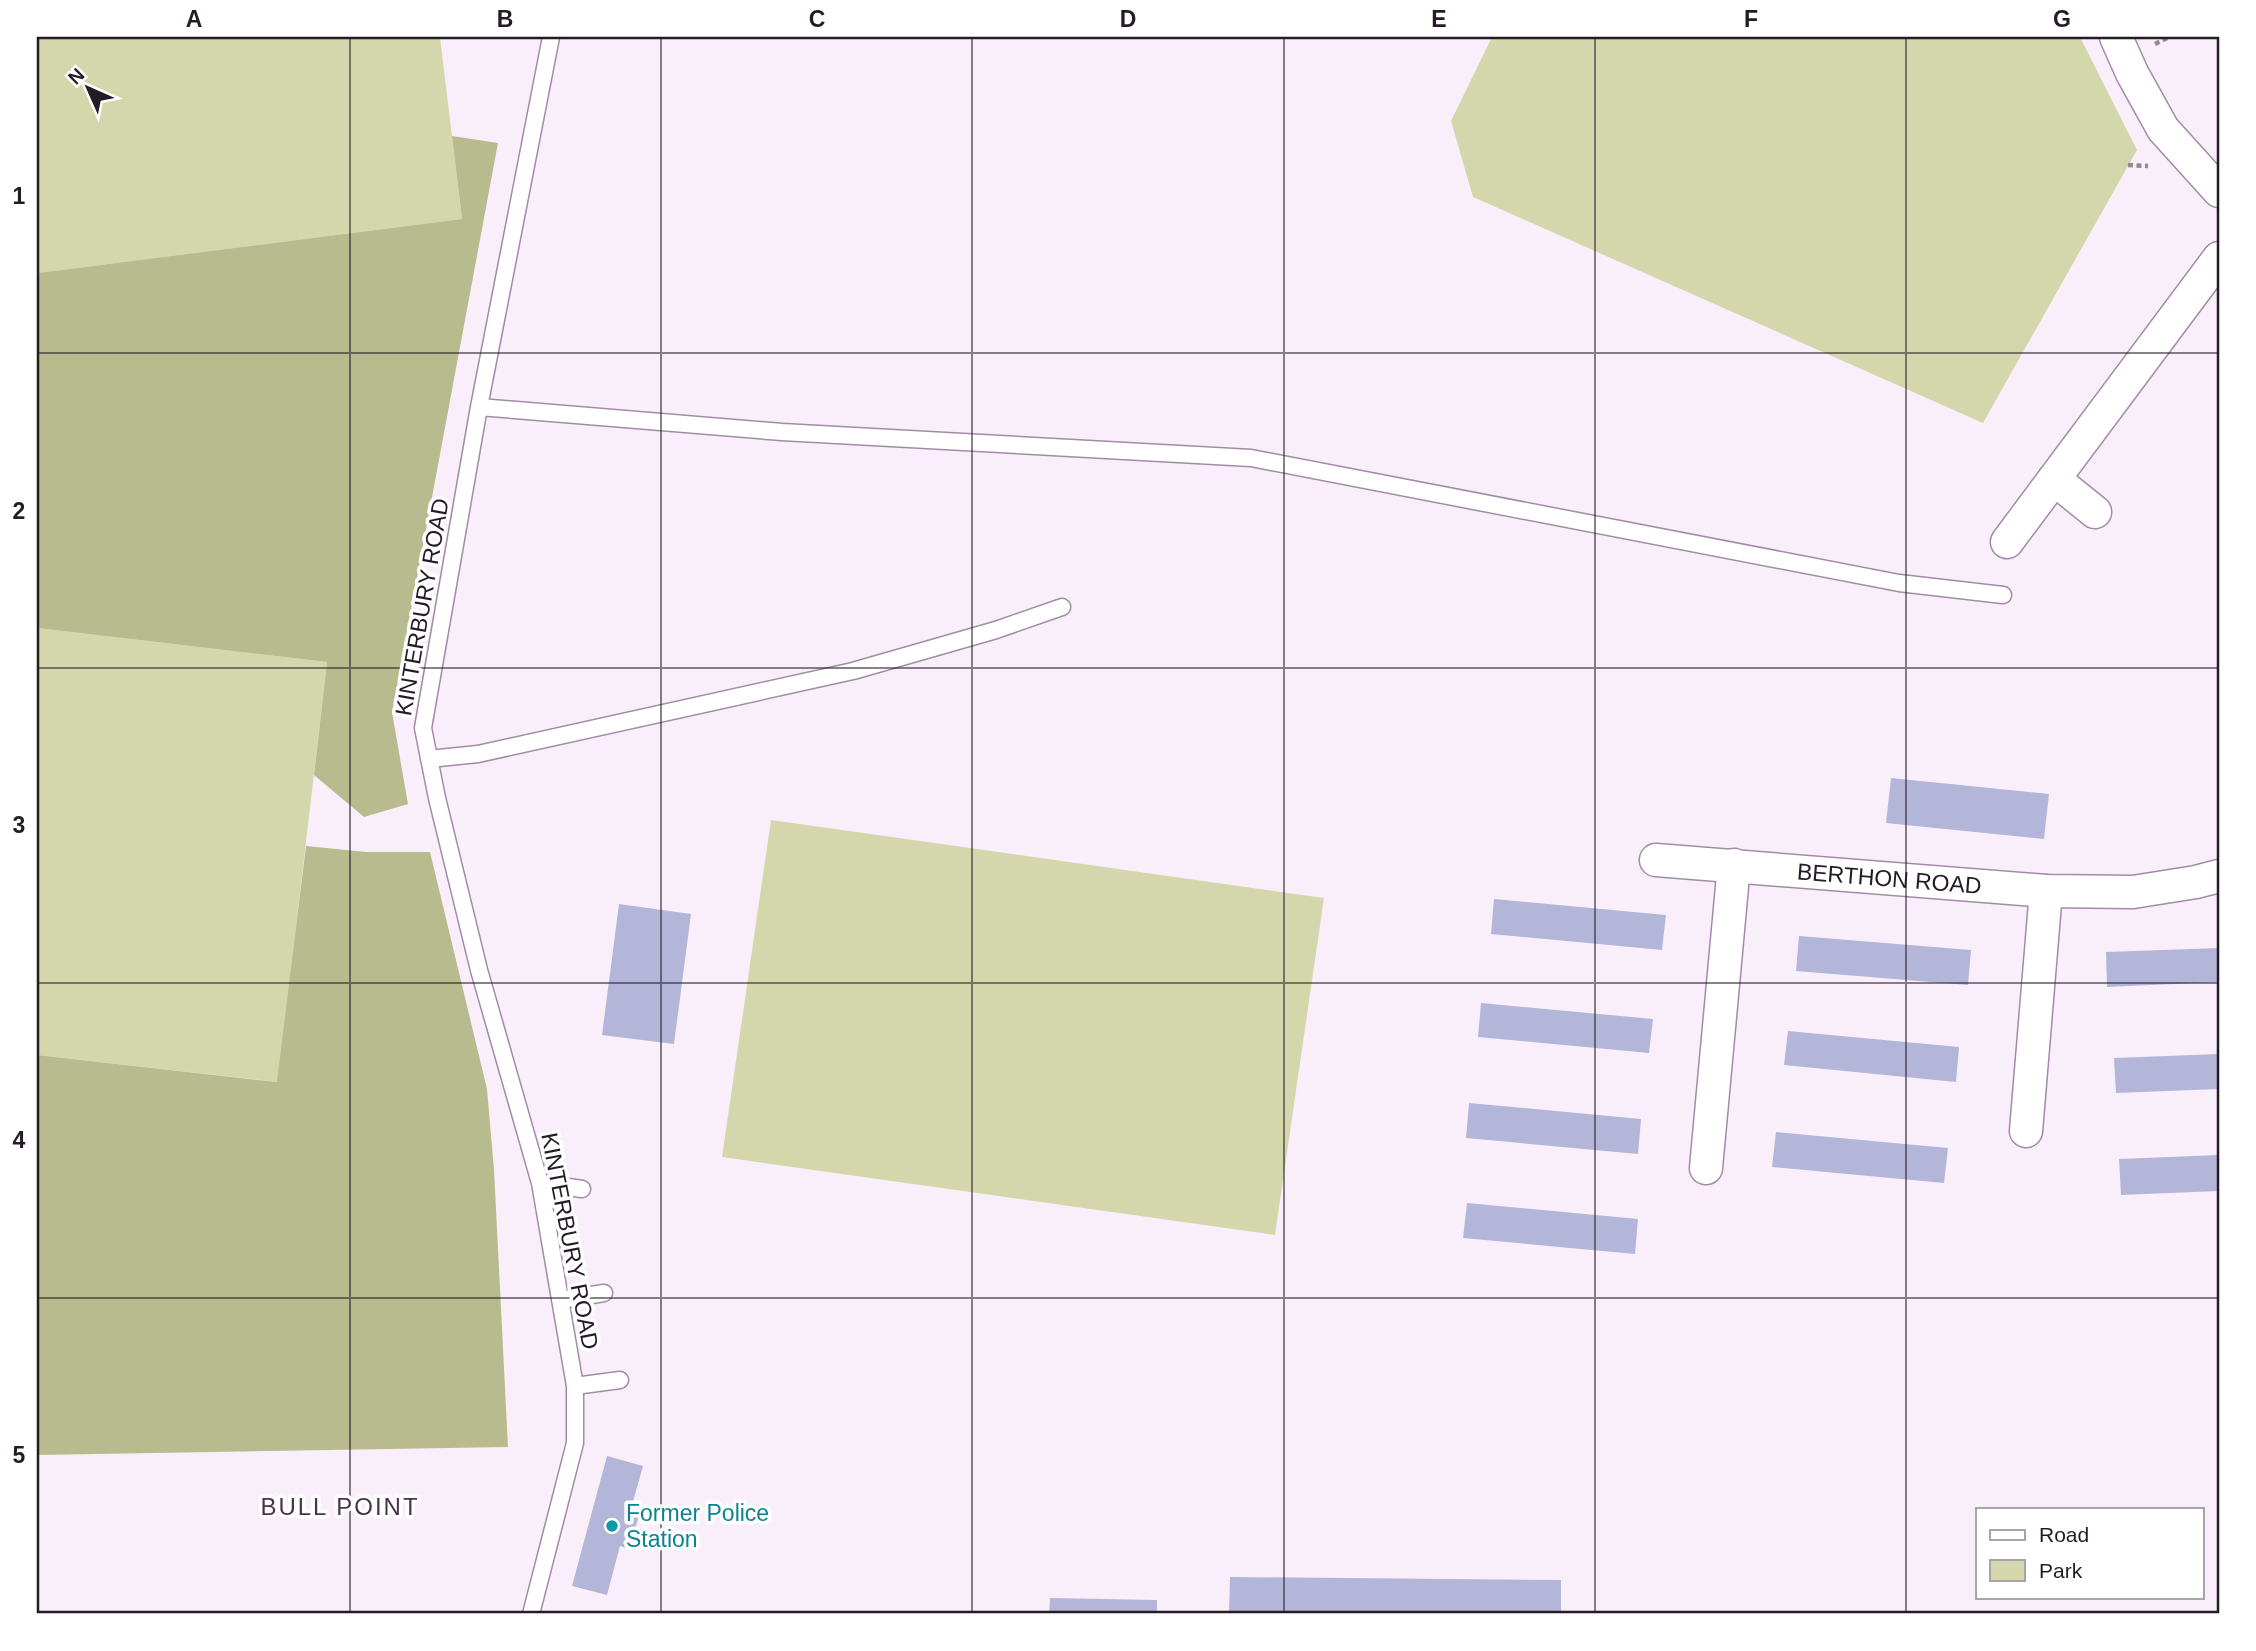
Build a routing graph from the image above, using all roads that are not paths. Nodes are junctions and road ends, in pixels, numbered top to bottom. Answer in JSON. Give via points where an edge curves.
{"nodes":[{"id":1,"x":551,"y":37,"type":"edge"},
{"id":2,"x":2116,"y":37,"type":"edge"},
{"id":3,"x":2219,"y":191,"type":"edge"},
{"id":4,"x":2219,"y":258,"type":"edge"},
{"id":5,"x":479,"y":407,"type":"junction"},
{"id":6,"x":2054,"y":479,"type":"junction"},
{"id":7,"x":2095,"y":512,"type":"dead end"},
{"id":8,"x":2007,"y":542,"type":"dead end"},
{"id":9,"x":2003,"y":594,"type":"dead end"},
{"id":10,"x":1062,"y":607,"type":"dead end"},
{"id":11,"x":429,"y":759,"type":"junction"},
{"id":12,"x":1656,"y":860,"type":"dead end"},
{"id":13,"x":1734,"y":865,"type":"junction"},
{"id":14,"x":2219,"y":876,"type":"edge"},
{"id":15,"x":2046,"y":891,"type":"junction"},
{"id":16,"x":2026,"y":1131,"type":"dead end"},
{"id":17,"x":1706,"y":1168,"type":"dead end"},
{"id":18,"x":540,"y":1183,"type":"junction"},
{"id":19,"x":582,"y":1189,"type":"dead end"},
{"id":20,"x":604,"y":1293,"type":"dead end"},
{"id":21,"x":560,"y":1300,"type":"junction"},
{"id":22,"x":620,"y":1380,"type":"dead end"},
{"id":23,"x":575,"y":1386,"type":"junction"},
{"id":24,"x":531,"y":1614,"type":"edge"}],
"edges":[{"from":1,"to":5,"type":"lane","name":"KINTERBURY ROAD"},
{"from":2,"to":3,"type":"street","via":[[2164,129]]},
{"from":4,"to":6,"type":"street"},
{"from":5,"to":9,"type":"lane","via":[[782,432],[1251,458],[1899,583]]},
{"from":5,"to":11,"type":"lane","name":"KINTERBURY ROAD","via":[[423,728]]},
{"from":6,"to":7,"type":"street"},
{"from":6,"to":8,"type":"street"},
{"from":10,"to":11,"type":"lane","via":[[853,671],[478,754]]},
{"from":11,"to":18,"type":"lane","name":"KINTERBURY ROAD","via":[[479,970]]},
{"from":12,"to":13,"type":"street","name":"BERTHON ROAD"},
{"from":13,"to":15,"type":"street","name":"BERTHON ROAD"},
{"from":13,"to":17,"type":"street"},
{"from":14,"to":15,"type":"street","name":"BERTHON ROAD","via":[[2133,892]]},
{"from":15,"to":16,"type":"street"},
{"from":18,"to":19,"type":"lane"},
{"from":18,"to":21,"type":"lane","name":"KINTERBURY ROAD"},
{"from":20,"to":21,"type":"lane"},
{"from":21,"to":23,"type":"lane","name":"KINTERBURY ROAD"},
{"from":22,"to":23,"type":"lane"},
{"from":23,"to":24,"type":"lane","name":"KINTERBURY ROAD","via":[[575,1443]]}]}
